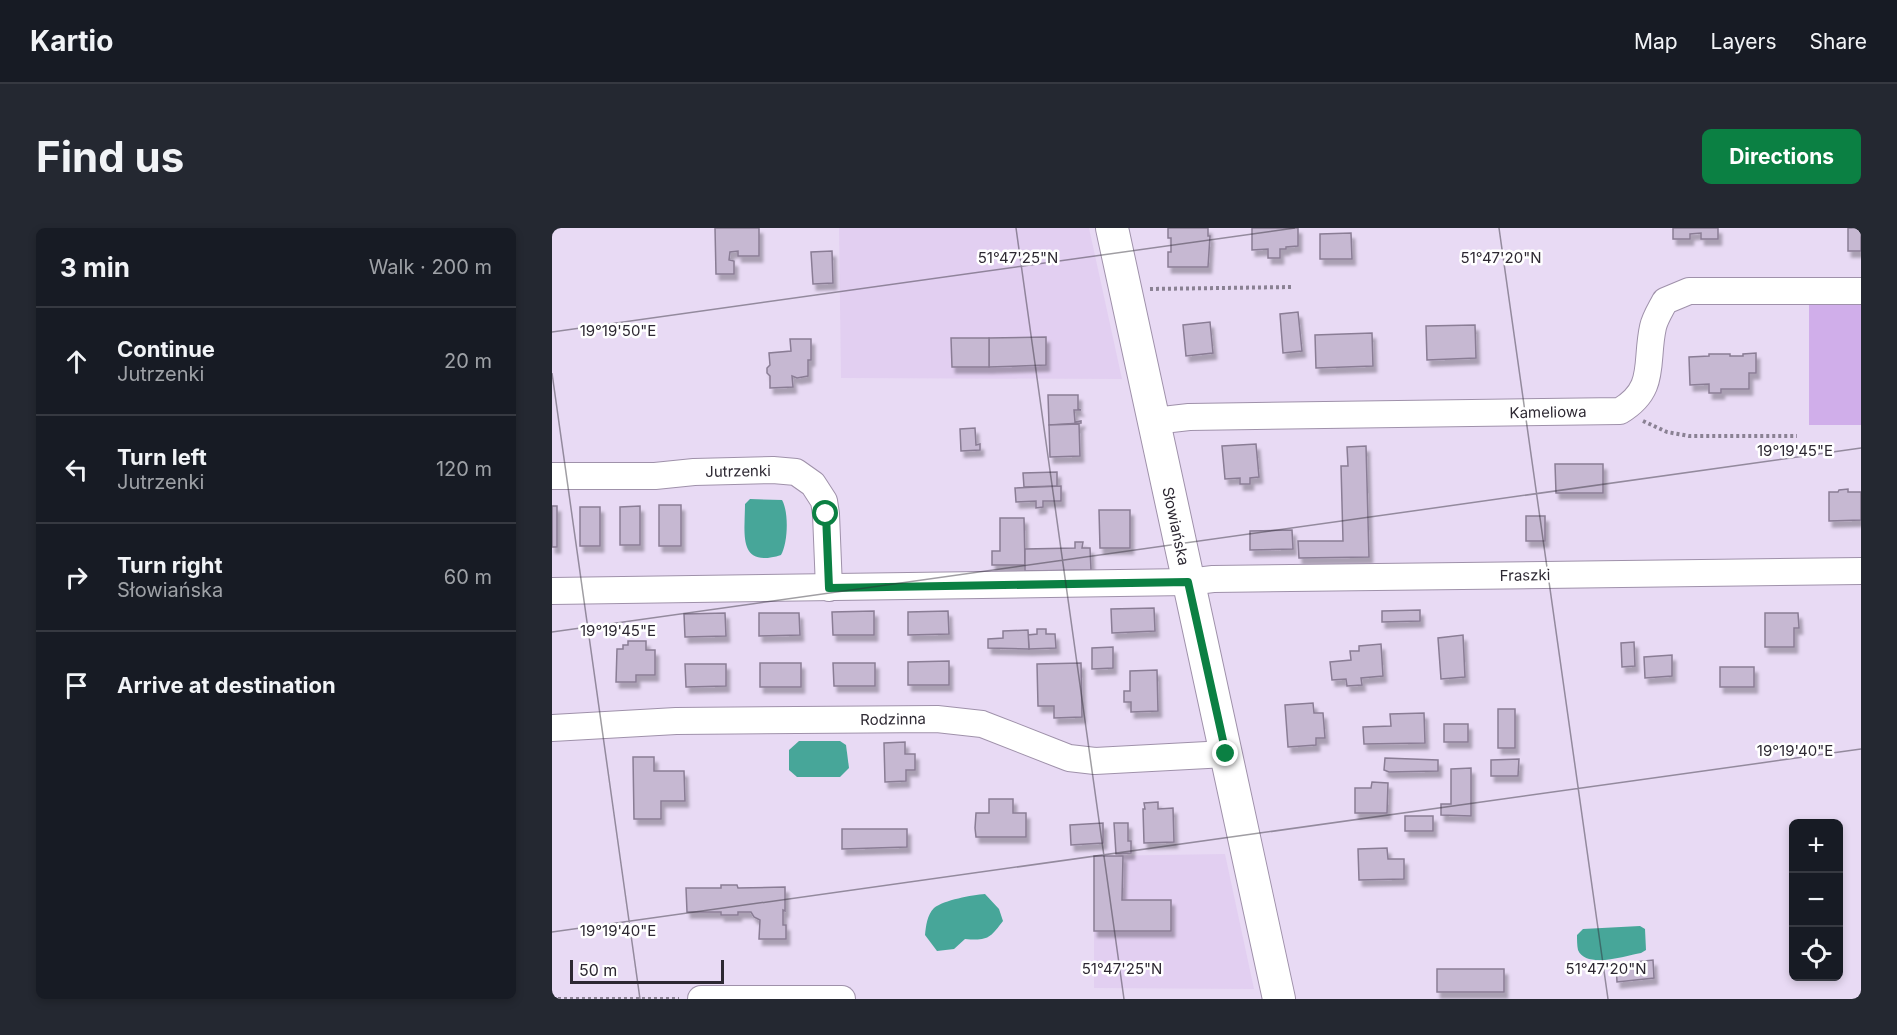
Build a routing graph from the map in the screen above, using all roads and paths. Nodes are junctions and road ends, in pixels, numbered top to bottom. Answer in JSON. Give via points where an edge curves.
{"nodes":[{"id":1,"x":1112,"y":228,"type":"edge"},
{"id":2,"x":1292,"y":287,"type":"dead end"},
{"id":3,"x":1125,"y":289,"type":"junction"},
{"id":4,"x":1861,"y":291,"type":"edge"},
{"id":5,"x":1620,"y":411,"type":"junction"},
{"id":6,"x":1154,"y":422,"type":"junction"},
{"id":7,"x":1797,"y":436,"type":"dead end"},
{"id":8,"x":552,"y":476,"type":"edge"},
{"id":9,"x":1861,"y":571,"type":"edge"},
{"id":10,"x":1188,"y":582,"type":"junction"},
{"id":11,"x":829,"y":588,"type":"junction"},
{"id":12,"x":552,"y":591,"type":"edge"},
{"id":13,"x":552,"y":728,"type":"edge"},
{"id":14,"x":1226,"y":754,"type":"junction"},
{"id":15,"x":552,"y":999,"type":"edge"},
{"id":16,"x":701,"y":999,"type":"edge"},
{"id":17,"x":842,"y":999,"type":"edge"},
{"id":18,"x":1280,"y":999,"type":"edge"}],
"edges":[{"from":1,"to":3,"type":"street","name":"Słowiańska"},
{"from":2,"to":3,"type":"path"},
{"from":3,"to":6,"type":"street","name":"Słowiańska"},
{"from":4,"to":5,"type":"street","via":[[1689,291],[1665,301],[1653,325],[1645,387],[1635,402]]},
{"from":5,"to":6,"type":"street","name":"Kameliowa","via":[[1189,417]]},
{"from":5,"to":7,"type":"path","via":[[1667,432],[1689,436]]},
{"from":6,"to":10,"type":"street","name":"Słowiańska"},
{"from":8,"to":11,"type":"street","name":"Jutrzenki","via":[[796,472],[813,484],[824,501]]},
{"from":9,"to":10,"type":"street","name":"Fraszki"},
{"from":10,"to":11,"type":"street"},
{"from":10,"to":14,"type":"street","name":"Słowiańska"},
{"from":11,"to":12,"type":"street"},
{"from":13,"to":14,"type":"street","name":"Rodzinna","via":[[676,722],[937,719],[982,724],[1069,758],[1095,761]]},
{"from":14,"to":18,"type":"street","name":"Słowiańska"},
{"from":15,"to":16,"type":"path"},
{"from":16,"to":17,"type":"street"}]}
